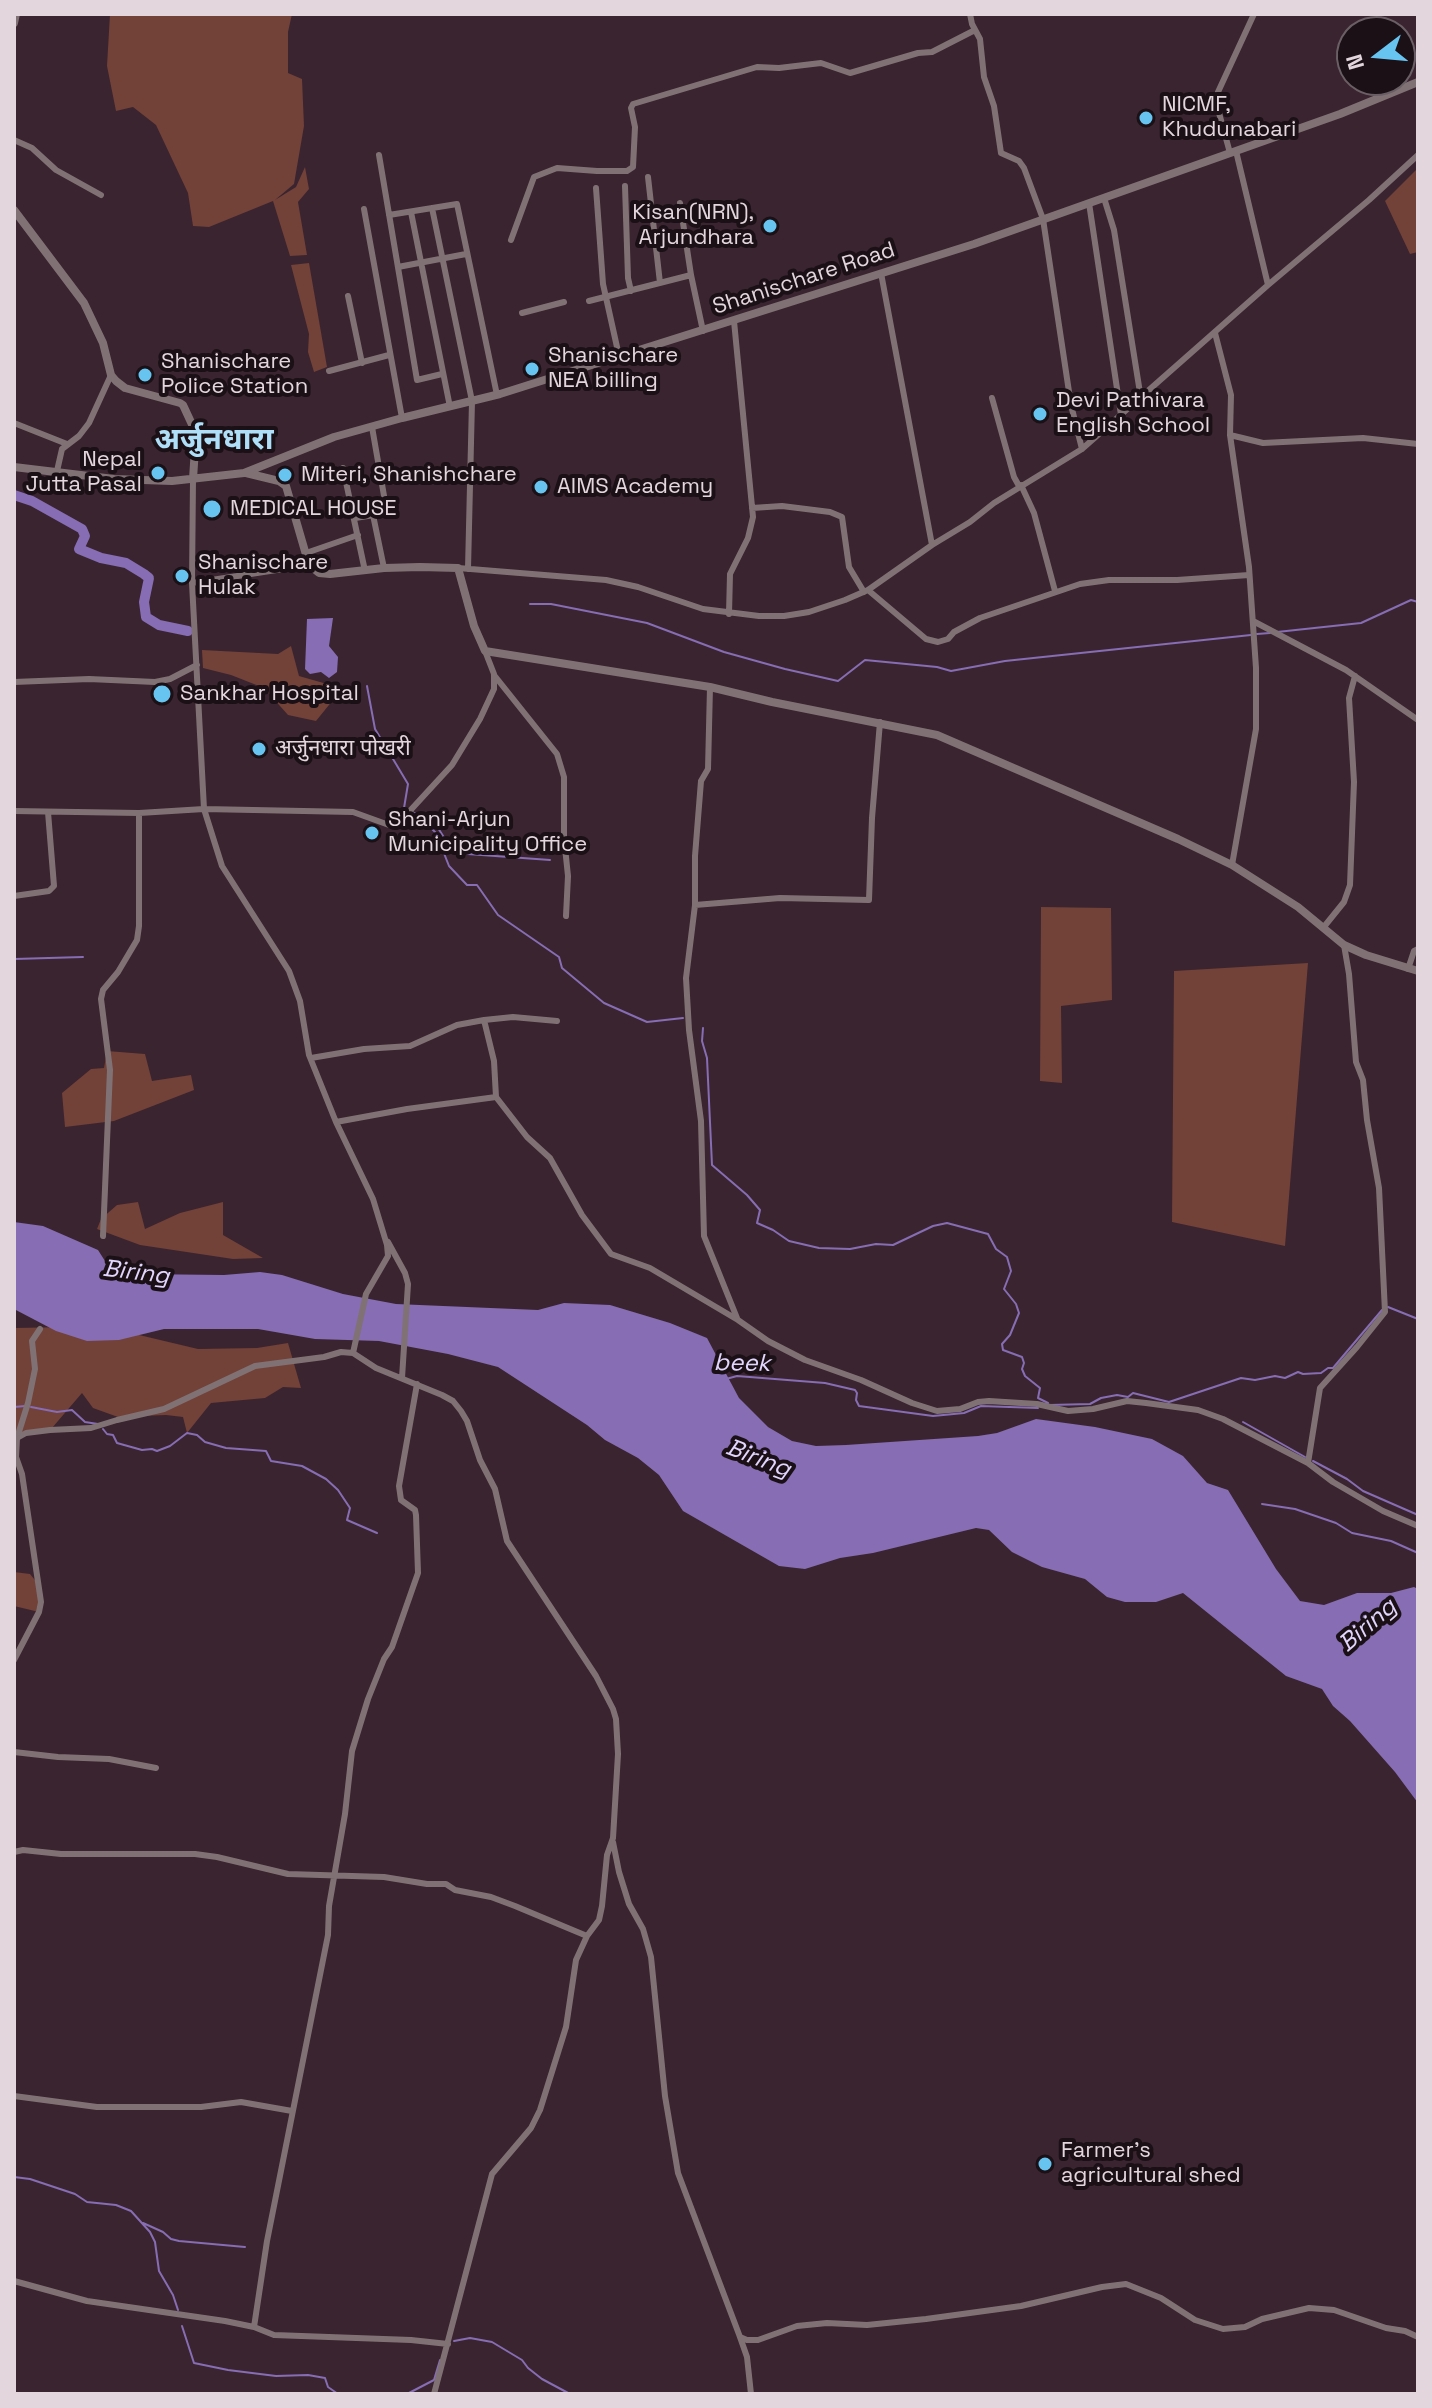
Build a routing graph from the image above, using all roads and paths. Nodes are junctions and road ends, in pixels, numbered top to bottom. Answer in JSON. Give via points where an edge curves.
{"nodes":[{"id":1,"x":16,"y":14,"type":"edge"},
{"id":2,"x":970,"y":14,"type":"edge"},
{"id":3,"x":1254,"y":14,"type":"edge"},
{"id":4,"x":14,"y":23,"type":"edge"},
{"id":5,"x":975,"y":30,"type":"junction"},
{"id":6,"x":1418,"y":82,"type":"edge"},
{"id":7,"x":14,"y":140,"type":"edge"},
{"id":8,"x":1233,"y":152,"type":"junction"},
{"id":9,"x":379,"y":155,"type":"dead end"},
{"id":10,"x":1418,"y":155,"type":"edge"},
{"id":11,"x":648,"y":177,"type":"dead end"},
{"id":12,"x":625,"y":186,"type":"dead end"},
{"id":13,"x":596,"y":188,"type":"dead end"},
{"id":14,"x":101,"y":195,"type":"dead end"},
{"id":15,"x":1104,"y":198,"type":"junction"},
{"id":16,"x":680,"y":203,"type":"dead end"},
{"id":17,"x":1089,"y":203,"type":"junction"},
{"id":18,"x":432,"y":208,"type":"junction"},
{"id":19,"x":364,"y":209,"type":"dead end"},
{"id":20,"x":14,"y":210,"type":"edge"},
{"id":21,"x":411,"y":212,"type":"junction"},
{"id":22,"x":389,"y":215,"type":"junction"},
{"id":23,"x":1043,"y":219,"type":"junction"},
{"id":24,"x":511,"y":240,"type":"dead end"},
{"id":25,"x":466,"y":254,"type":"junction"},
{"id":26,"x":442,"y":258,"type":"junction"},
{"id":27,"x":420,"y":263,"type":"junction"},
{"id":28,"x":398,"y":267,"type":"junction"},
{"id":29,"x":881,"y":273,"type":"junction"},
{"id":30,"x":691,"y":275,"type":"junction"},
{"id":31,"x":660,"y":283,"type":"junction"},
{"id":32,"x":1268,"y":285,"type":"junction"},
{"id":33,"x":631,"y":291,"type":"junction"},
{"id":34,"x":348,"y":296,"type":"dead end"},
{"id":35,"x":605,"y":297,"type":"junction"},
{"id":36,"x":589,"y":301,"type":"dead end"},
{"id":37,"x":564,"y":302,"type":"dead end"},
{"id":38,"x":522,"y":313,"type":"dead end"},
{"id":39,"x":734,"y":321,"type":"junction"},
{"id":40,"x":703,"y":331,"type":"junction"},
{"id":41,"x":1215,"y":333,"type":"junction"},
{"id":42,"x":389,"y":355,"type":"junction"},
{"id":43,"x":619,"y":356,"type":"junction"},
{"id":44,"x":362,"y":363,"type":"junction"},
{"id":45,"x":329,"y":371,"type":"dead end"},
{"id":46,"x":442,"y":374,"type":"junction"},
{"id":47,"x":111,"y":375,"type":"junction"},
{"id":48,"x":497,"y":395,"type":"junction"},
{"id":49,"x":992,"y":398,"type":"dead end"},
{"id":50,"x":1141,"y":399,"type":"junction"},
{"id":51,"x":472,"y":401,"type":"junction"},
{"id":52,"x":450,"y":407,"type":"junction"},
{"id":53,"x":1121,"y":415,"type":"junction"},
{"id":54,"x":402,"y":418,"type":"junction"},
{"id":55,"x":14,"y":423,"type":"edge"},
{"id":56,"x":372,"y":427,"type":"junction"},
{"id":57,"x":1230,"y":435,"type":"junction"},
{"id":58,"x":67,"y":444,"type":"junction"},
{"id":59,"x":1418,"y":444,"type":"edge"},
{"id":60,"x":1082,"y":449,"type":"junction"},
{"id":61,"x":14,"y":467,"type":"edge"},
{"id":62,"x":343,"y":468,"type":"dead end"},
{"id":63,"x":57,"y":471,"type":"junction"},
{"id":64,"x":244,"y":473,"type":"junction"},
{"id":65,"x":193,"y":479,"type":"junction"},
{"id":66,"x":1020,"y":486,"type":"junction"},
{"id":67,"x":752,"y":508,"type":"junction"},
{"id":68,"x":373,"y":515,"type":"junction"},
{"id":69,"x":355,"y":518,"type":"junction"},
{"id":70,"x":358,"y":535,"type":"junction"},
{"id":71,"x":932,"y":545,"type":"junction"},
{"id":72,"x":306,"y":553,"type":"junction"},
{"id":73,"x":309,"y":565,"type":"junction"},
{"id":74,"x":384,"y":568,"type":"junction"},
{"id":75,"x":458,"y":568,"type":"junction"},
{"id":76,"x":468,"y":569,"type":"junction"},
{"id":77,"x":365,"y":571,"type":"junction"},
{"id":78,"x":1249,"y":575,"type":"junction"},
{"id":79,"x":192,"y":583,"type":"junction"},
{"id":80,"x":866,"y":591,"type":"junction"},
{"id":81,"x":1055,"y":591,"type":"junction"},
{"id":82,"x":729,"y":614,"type":"junction"},
{"id":83,"x":1253,"y":621,"type":"junction"},
{"id":84,"x":485,"y":651,"type":"junction"},
{"id":85,"x":197,"y":665,"type":"junction"},
{"id":86,"x":494,"y":674,"type":"junction"},
{"id":87,"x":1355,"y":676,"type":"junction"},
{"id":88,"x":14,"y":682,"type":"edge"},
{"id":89,"x":710,"y":687,"type":"junction"},
{"id":90,"x":1418,"y":720,"type":"edge"},
{"id":91,"x":880,"y":722,"type":"junction"},
{"id":92,"x":204,"y":809,"type":"junction"},
{"id":93,"x":14,"y":811,"type":"edge"},
{"id":94,"x":48,"y":812,"type":"junction"},
{"id":95,"x":139,"y":813,"type":"junction"},
{"id":96,"x":1232,"y":865,"type":"junction"},
{"id":97,"x":14,"y":896,"type":"edge"},
{"id":98,"x":695,"y":905,"type":"junction"},
{"id":99,"x":566,"y":916,"type":"dead end"},
{"id":100,"x":1323,"y":928,"type":"junction"},
{"id":101,"x":1344,"y":945,"type":"junction"},
{"id":102,"x":1418,"y":949,"type":"edge"},
{"id":103,"x":1408,"y":969,"type":"junction"},
{"id":104,"x":1418,"y":971,"type":"edge"},
{"id":105,"x":484,"y":1020,"type":"junction"},
{"id":106,"x":557,"y":1021,"type":"dead end"},
{"id":107,"x":311,"y":1058,"type":"junction"},
{"id":108,"x":496,"y":1097,"type":"junction"},
{"id":109,"x":336,"y":1122,"type":"junction"},
{"id":110,"x":383,"y":1232,"type":"junction"},
{"id":111,"x":103,"y":1236,"type":"dead end"},
{"id":112,"x":738,"y":1320,"type":"junction"},
{"id":113,"x":40,"y":1329,"type":"dead end"},
{"id":114,"x":353,"y":1353,"type":"junction"},
{"id":115,"x":402,"y":1378,"type":"junction"},
{"id":116,"x":417,"y":1384,"type":"junction"},
{"id":117,"x":17,"y":1438,"type":"junction"},
{"id":118,"x":1308,"y":1463,"type":"junction"},
{"id":119,"x":1418,"y":1526,"type":"edge"},
{"id":120,"x":14,"y":1660,"type":"edge"},
{"id":121,"x":14,"y":1752,"type":"edge"},
{"id":122,"x":156,"y":1768,"type":"dead end"},
{"id":123,"x":613,"y":1838,"type":"junction"},
{"id":124,"x":14,"y":1852,"type":"edge"},
{"id":125,"x":333,"y":1876,"type":"junction"},
{"id":126,"x":604,"y":1883,"type":"junction"},
{"id":127,"x":623,"y":1883,"type":"junction"},
{"id":128,"x":587,"y":1936,"type":"junction"},
{"id":129,"x":14,"y":2096,"type":"edge"},
{"id":130,"x":292,"y":2111,"type":"junction"},
{"id":131,"x":14,"y":2281,"type":"edge"},
{"id":132,"x":254,"y":2327,"type":"junction"},
{"id":133,"x":740,"y":2337,"type":"junction"},
{"id":134,"x":1418,"y":2337,"type":"edge"},
{"id":135,"x":448,"y":2344,"type":"junction"},
{"id":136,"x":434,"y":2394,"type":"edge"},
{"id":137,"x":751,"y":2394,"type":"edge"}],
"edges":[{"from":1,"to":4,"type":"street"},
{"from":2,"to":5,"type":"street"},
{"from":3,"to":8,"type":"street","via":[[1216,102]]},
{"from":5,"to":23,"type":"street","via":[[1001,153],[1024,168]]},
{"from":5,"to":24,"type":"street","via":[[932,52],[850,73],[821,63],[757,67],[633,104],[633,167],[557,168],[534,177]]},
{"from":6,"to":8,"type":"street","name":"Shanischare Road"},
{"from":7,"to":14,"type":"street"},
{"from":8,"to":15,"type":"street","name":"Shanischare Road"},
{"from":8,"to":32,"type":"street","via":[[1248,192]]},
{"from":9,"to":22,"type":"street"},
{"from":10,"to":32,"type":"street"},
{"from":11,"to":31,"type":"street"},
{"from":12,"to":33,"type":"street"},
{"from":13,"to":35,"type":"street"},
{"from":15,"to":17,"type":"street","name":"Shanischare Road"},
{"from":15,"to":50,"type":"street","via":[[1114,230]]},
{"from":16,"to":30,"type":"street"},
{"from":17,"to":23,"type":"street","name":"Shanischare Road"},
{"from":17,"to":53,"type":"street"},
{"from":18,"to":21,"type":"street"},
{"from":18,"to":25,"type":"street","via":[[457,204]]},
{"from":18,"to":26,"type":"street"},
{"from":19,"to":42,"type":"street"},
{"from":20,"to":47,"type":"street","via":[[84,303]]},
{"from":21,"to":22,"type":"street"},
{"from":21,"to":27,"type":"street"},
{"from":22,"to":28,"type":"street"},
{"from":23,"to":29,"type":"street","name":"Shanischare Road"},
{"from":23,"to":60,"type":"street"},
{"from":25,"to":26,"type":"street"},
{"from":25,"to":48,"type":"street"},
{"from":26,"to":27,"type":"street"},
{"from":26,"to":51,"type":"street"},
{"from":27,"to":28,"type":"street"},
{"from":27,"to":46,"type":"street"},
{"from":28,"to":46,"type":"street","via":[[417,380]]},
{"from":29,"to":39,"type":"street","name":"Shanischare Road"},
{"from":29,"to":71,"type":"street"},
{"from":30,"to":31,"type":"street"},
{"from":30,"to":40,"type":"street"},
{"from":31,"to":33,"type":"street"},
{"from":32,"to":41,"type":"street"},
{"from":33,"to":35,"type":"street"},
{"from":34,"to":44,"type":"street"},
{"from":35,"to":36,"type":"street"},
{"from":35,"to":43,"type":"street"},
{"from":37,"to":38,"type":"street"},
{"from":39,"to":40,"type":"street","name":"Shanischare Road"},
{"from":39,"to":67,"type":"street"},
{"from":40,"to":43,"type":"street","name":"Shanischare Road"},
{"from":41,"to":50,"type":"street"},
{"from":41,"to":57,"type":"street","via":[[1231,395]]},
{"from":42,"to":44,"type":"street"},
{"from":42,"to":54,"type":"street"},
{"from":43,"to":48,"type":"street","name":"Shanischare Road"},
{"from":44,"to":45,"type":"street"},
{"from":46,"to":52,"type":"street"},
{"from":47,"to":58,"type":"street","via":[[89,423]]},
{"from":47,"to":65,"type":"street","via":[[125,388],[183,405],[196,433]]},
{"from":48,"to":51,"type":"street","name":"Shanischare Road"},
{"from":49,"to":66,"type":"street"},
{"from":50,"to":53,"type":"street"},
{"from":51,"to":52,"type":"street","name":"Shanischare Road"},
{"from":51,"to":76,"type":"street"},
{"from":52,"to":54,"type":"street","name":"Shanischare Road"},
{"from":53,"to":60,"type":"street"},
{"from":54,"to":56,"type":"street","name":"Shanischare Road"},
{"from":55,"to":58,"type":"street"},
{"from":56,"to":64,"type":"street","name":"Shanischare Road"},
{"from":56,"to":68,"type":"street","via":[[387,513]]},
{"from":57,"to":59,"type":"street","via":[[1263,443],[1363,438]]},
{"from":57,"to":78,"type":"street"},
{"from":58,"to":63,"type":"street"},
{"from":60,"to":66,"type":"street"},
{"from":61,"to":63,"type":"street","name":"Shanischare Road"},
{"from":62,"to":69,"type":"street"},
{"from":63,"to":65,"type":"street","name":"Shanischare Road","via":[[114,479]]},
{"from":64,"to":65,"type":"street","name":"Shanischare Road"},
{"from":64,"to":72,"type":"street","via":[[286,486]]},
{"from":65,"to":79,"type":"street"},
{"from":66,"to":71,"type":"street"},
{"from":66,"to":81,"type":"street","via":[[1034,513]]},
{"from":67,"to":80,"type":"street","via":[[782,506],[842,517],[849,567]]},
{"from":67,"to":82,"type":"street","via":[[751,527],[730,574]]},
{"from":68,"to":69,"type":"street"},
{"from":68,"to":74,"type":"street"},
{"from":69,"to":70,"type":"street"},
{"from":70,"to":72,"type":"street"},
{"from":70,"to":77,"type":"street"},
{"from":71,"to":80,"type":"street"},
{"from":72,"to":73,"type":"street"},
{"from":73,"to":77,"type":"street","via":[[319,573]]},
{"from":73,"to":79,"type":"street"},
{"from":74,"to":75,"type":"street"},
{"from":74,"to":77,"type":"street"},
{"from":75,"to":76,"type":"street"},
{"from":75,"to":84,"type":"street"},
{"from":76,"to":82,"type":"street","via":[[606,580]]},
{"from":78,"to":81,"type":"street","via":[[1109,580]]},
{"from":78,"to":83,"type":"street"},
{"from":79,"to":85,"type":"street"},
{"from":80,"to":81,"type":"street","via":[[926,639],[938,642],[980,618]]},
{"from":80,"to":82,"type":"street","via":[[809,612],[770,617]]},
{"from":83,"to":87,"type":"street"},
{"from":83,"to":96,"type":"street","via":[[1256,729]]},
{"from":84,"to":86,"type":"street"},
{"from":84,"to":89,"type":"street"},
{"from":85,"to":88,"type":"street","via":[[155,682]]},
{"from":85,"to":92,"type":"street"},
{"from":86,"to":92,"type":"street","via":[[494,689],[452,765],[407,814],[389,825],[353,812]]},
{"from":86,"to":99,"type":"street","via":[[543,733],[561,766]]},
{"from":87,"to":90,"type":"street"},
{"from":87,"to":100,"type":"street","via":[[1349,698],[1354,782],[1350,885]]},
{"from":89,"to":91,"type":"street"},
{"from":89,"to":98,"type":"street"},
{"from":91,"to":96,"type":"street","via":[[937,735]]},
{"from":91,"to":98,"type":"street","via":[[869,900],[780,898]]},
{"from":92,"to":95,"type":"street"},
{"from":92,"to":107,"type":"street","via":[[222,866],[289,971]]},
{"from":93,"to":94,"type":"street"},
{"from":94,"to":95,"type":"street"},
{"from":94,"to":97,"type":"street","via":[[54,886]]},
{"from":95,"to":111,"type":"street","via":[[137,940],[101,999],[110,1070]]},
{"from":96,"to":100,"type":"street"},
{"from":98,"to":112,"type":"street","via":[[686,978],[701,1121],[704,1236]]},
{"from":100,"to":101,"type":"street"},
{"from":101,"to":103,"type":"street"},
{"from":101,"to":118,"type":"street","via":[[1356,1062],[1379,1188],[1385,1312],[1320,1388]]},
{"from":102,"to":103,"type":"street"},
{"from":103,"to":104,"type":"street"},
{"from":105,"to":106,"type":"street"},
{"from":105,"to":107,"type":"street","via":[[457,1025],[410,1046]]},
{"from":105,"to":108,"type":"street"},
{"from":107,"to":109,"type":"street"},
{"from":108,"to":109,"type":"street"},
{"from":108,"to":112,"type":"street","via":[[550,1158],[611,1254],[650,1268]]},
{"from":109,"to":110,"type":"street"},
{"from":110,"to":114,"type":"street","via":[[388,1256],[366,1294]]},
{"from":110,"to":115,"type":"street","via":[[408,1284]]},
{"from":112,"to":118,"type":"street","via":[[805,1360],[937,1411],[989,1401],[1068,1411],[1127,1401],[1198,1410]]},
{"from":113,"to":117,"type":"street","via":[[32,1341],[35,1369]]},
{"from":114,"to":115,"type":"street"},
{"from":114,"to":117,"type":"street","via":[[255,1366],[164,1409],[91,1428]]},
{"from":115,"to":116,"type":"street"},
{"from":116,"to":123,"type":"street","via":[[453,1401],[461,1411],[492,1481],[507,1541],[613,1709],[618,1754]]},
{"from":116,"to":125,"type":"street","via":[[399,1495],[415,1510],[418,1573],[352,1751]]},
{"from":117,"to":120,"type":"street","via":[[41,1602]]},
{"from":118,"to":119,"type":"street","via":[[1383,1511]]},
{"from":121,"to":122,"type":"street"},
{"from":123,"to":126,"type":"street"},
{"from":123,"to":127,"type":"street"},
{"from":124,"to":125,"type":"street","via":[[195,1854],[288,1874]]},
{"from":125,"to":128,"type":"street","via":[[446,1884]]},
{"from":125,"to":130,"type":"street","via":[[318,1994]]},
{"from":126,"to":127,"type":"street"},
{"from":126,"to":128,"type":"street","via":[[599,1920]]},
{"from":127,"to":133,"type":"street","via":[[651,1957],[678,2173]]},
{"from":128,"to":135,"type":"street","via":[[576,1960],[566,2027],[540,2110],[492,2174]]},
{"from":129,"to":130,"type":"street","via":[[97,2107],[241,2102]]},
{"from":130,"to":132,"type":"street"},
{"from":131,"to":132,"type":"street","via":[[87,2301]]},
{"from":132,"to":135,"type":"street","via":[[274,2335]]},
{"from":133,"to":134,"type":"street","via":[[758,2340],[797,2326],[867,2325],[1021,2306],[1126,2284],[1223,2329],[1309,2308],[1334,2310]]},
{"from":133,"to":137,"type":"street"},
{"from":135,"to":136,"type":"street"}]}
